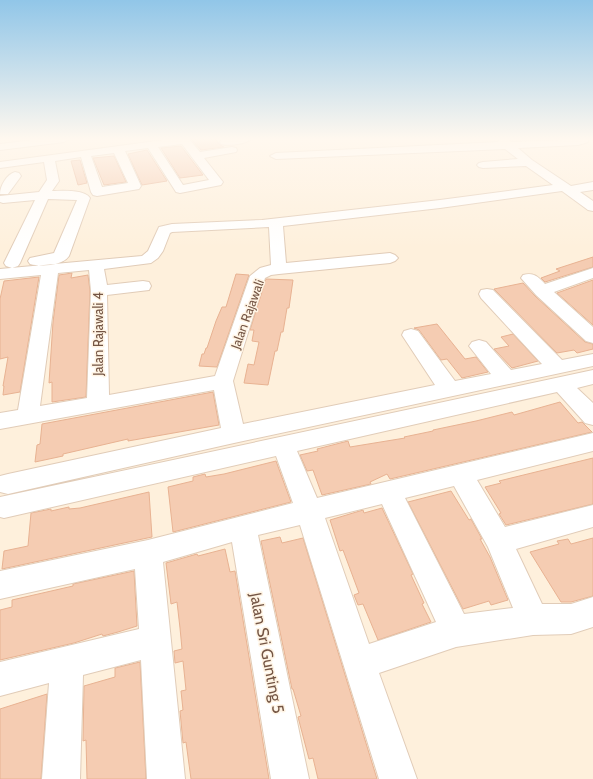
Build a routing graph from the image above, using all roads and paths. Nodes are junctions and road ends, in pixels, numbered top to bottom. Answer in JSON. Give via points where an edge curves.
{"nodes":[{"id":1,"x":19,"y":175,"type":"edge"},
{"id":2,"x":50,"y":175,"type":"edge"},
{"id":3,"x":52,"y":175,"type":"edge"},
{"id":4,"x":92,"y":175,"type":"edge"},
{"id":5,"x":130,"y":175,"type":"edge"},
{"id":6,"x":171,"y":175,"type":"edge"},
{"id":7,"x":212,"y":175,"type":"edge"},
{"id":8,"x":548,"y":175,"type":"edge"},
{"id":9,"x":15,"y":176,"type":"junction"},
{"id":10,"x":0,"y":178,"type":"edge"},
{"id":11,"x":593,"y":186,"type":"edge"},
{"id":12,"x":567,"y":188,"type":"junction"},
{"id":13,"x":58,"y":195,"type":"junction"},
{"id":14,"x":2,"y":196,"type":"edge"},
{"id":15,"x":43,"y":197,"type":"junction"},
{"id":16,"x":593,"y":207,"type":"edge"},
{"id":17,"x":276,"y":225,"type":"dead end"},
{"id":18,"x":390,"y":258,"type":"dead end"},
{"id":19,"x":96,"y":265,"type":"junction"},
{"id":20,"x":4,"y":267,"type":"edge"},
{"id":21,"x":279,"y":269,"type":"junction"},
{"id":22,"x":50,"y":270,"type":"junction"},
{"id":23,"x":586,"y":276,"type":"edge"},
{"id":24,"x":529,"y":278,"type":"dead end"},
{"id":25,"x":143,"y":286,"type":"dead end"},
{"id":26,"x":593,"y":290,"type":"edge"},
{"id":27,"x":99,"y":291,"type":"junction"},
{"id":28,"x":542,"y":291,"type":"junction"},
{"id":29,"x":487,"y":294,"type":"dead end"},
{"id":30,"x":411,"y":335,"type":"dead end"},
{"id":31,"x":593,"y":338,"type":"edge"},
{"id":32,"x":479,"y":346,"type":"dead end"},
{"id":33,"x":593,"y":360,"type":"edge"},
{"id":34,"x":559,"y":376,"type":"junction"},
{"id":35,"x":593,"y":377,"type":"edge"},
{"id":36,"x":506,"y":378,"type":"junction"},
{"id":37,"x":223,"y":381,"type":"junction"},
{"id":38,"x":449,"y":390,"type":"junction"},
{"id":39,"x":98,"y":395,"type":"junction"},
{"id":40,"x":28,"y":415,"type":"junction"},
{"id":41,"x":593,"y":417,"type":"edge"},
{"id":42,"x":0,"y":421,"type":"edge"},
{"id":43,"x":234,"y":434,"type":"junction"},
{"id":44,"x":593,"y":442,"type":"edge"},
{"id":45,"x":283,"y":445,"type":"junction"},
{"id":46,"x":460,"y":474,"type":"junction"},
{"id":47,"x":388,"y":492,"type":"junction"},
{"id":48,"x":3,"y":495,"type":"edge"},
{"id":49,"x":309,"y":511,"type":"junction"},
{"id":50,"x":593,"y":516,"type":"edge"},
{"id":51,"x":243,"y":527,"type":"junction"},
{"id":52,"x":499,"y":541,"type":"junction"},
{"id":53,"x":148,"y":552,"type":"junction"},
{"id":54,"x":0,"y":585,"type":"edge"},
{"id":55,"x":593,"y":612,"type":"edge"},
{"id":56,"x":533,"y":620,"type":"junction"},
{"id":57,"x":456,"y":631,"type":"junction"},
{"id":58,"x":156,"y":641,"type":"junction"},
{"id":59,"x":67,"y":662,"type":"junction"},
{"id":60,"x":360,"y":663,"type":"junction"},
{"id":61,"x":0,"y":679,"type":"edge"},
{"id":62,"x":61,"y":779,"type":"edge"},
{"id":63,"x":166,"y":779,"type":"edge"},
{"id":64,"x":290,"y":779,"type":"edge"},
{"id":65,"x":398,"y":779,"type":"edge"}],
"edges":[{"from":1,"to":9,"type":"street"},
{"from":2,"to":15,"type":"street"},
{"from":3,"to":13,"type":"street"},
{"from":4,"to":5,"type":"street","via":[[97,192],[135,186]]},
{"from":6,"to":7,"type":"street","via":[[180,189],[217,182]]},
{"from":8,"to":12,"type":"street"},
{"from":9,"to":10,"type":"street"},
{"from":9,"to":14,"type":"street"},
{"from":11,"to":12,"type":"street"},
{"from":12,"to":16,"type":"street"},
{"from":12,"to":19,"type":"street","via":[[262,224],[172,228],[164,230],[151,258]]},
{"from":13,"to":15,"type":"street"},
{"from":13,"to":20,"type":"street","via":[[84,198],[61,256]]},
{"from":14,"to":15,"type":"street"},
{"from":15,"to":20,"type":"street"},
{"from":17,"to":21,"type":"street"},
{"from":18,"to":21,"type":"street","name":"Jalan Rajawali"},
{"from":19,"to":22,"type":"street"},
{"from":19,"to":27,"type":"street","name":"Jalan Rajawali 4"},
{"from":20,"to":22,"type":"street"},
{"from":21,"to":37,"type":"street","name":"Jalan Rajawali","via":[[266,271],[258,276]]},
{"from":22,"to":40,"type":"street"},
{"from":23,"to":26,"type":"street"},
{"from":23,"to":28,"type":"street"},
{"from":24,"to":28,"type":"street"},
{"from":25,"to":27,"type":"street"},
{"from":27,"to":39,"type":"street","name":"Jalan Rajawali 4"},
{"from":28,"to":31,"type":"street"},
{"from":29,"to":34,"type":"street"},
{"from":30,"to":38,"type":"street"},
{"from":32,"to":36,"type":"street"},
{"from":33,"to":34,"type":"street"},
{"from":34,"to":35,"type":"street"},
{"from":34,"to":36,"type":"street"},
{"from":34,"to":41,"type":"street"},
{"from":34,"to":45,"type":"street"},
{"from":36,"to":38,"type":"street"},
{"from":37,"to":39,"type":"street","via":[[152,395]]},
{"from":37,"to":43,"type":"street"},
{"from":38,"to":43,"type":"street"},
{"from":39,"to":40,"type":"street"},
{"from":40,"to":42,"type":"street"},
{"from":43,"to":48,"type":"street"},
{"from":44,"to":46,"type":"street"},
{"from":45,"to":48,"type":"street"},
{"from":45,"to":49,"type":"street"},
{"from":46,"to":47,"type":"street"},
{"from":46,"to":52,"type":"street"},
{"from":47,"to":49,"type":"street"},
{"from":47,"to":57,"type":"street"},
{"from":49,"to":51,"type":"street"},
{"from":49,"to":60,"type":"street"},
{"from":50,"to":52,"type":"street"},
{"from":51,"to":53,"type":"street"},
{"from":51,"to":64,"type":"street","name":"Jalan Sri Gunting 5"},
{"from":52,"to":56,"type":"street"},
{"from":53,"to":54,"type":"street"},
{"from":53,"to":58,"type":"street"},
{"from":55,"to":56,"type":"street","via":[[571,619]]},
{"from":56,"to":57,"type":"street"},
{"from":57,"to":60,"type":"street"},
{"from":58,"to":59,"type":"street"},
{"from":58,"to":63,"type":"street"},
{"from":59,"to":61,"type":"street"},
{"from":59,"to":62,"type":"street"},
{"from":60,"to":65,"type":"street"}]}
